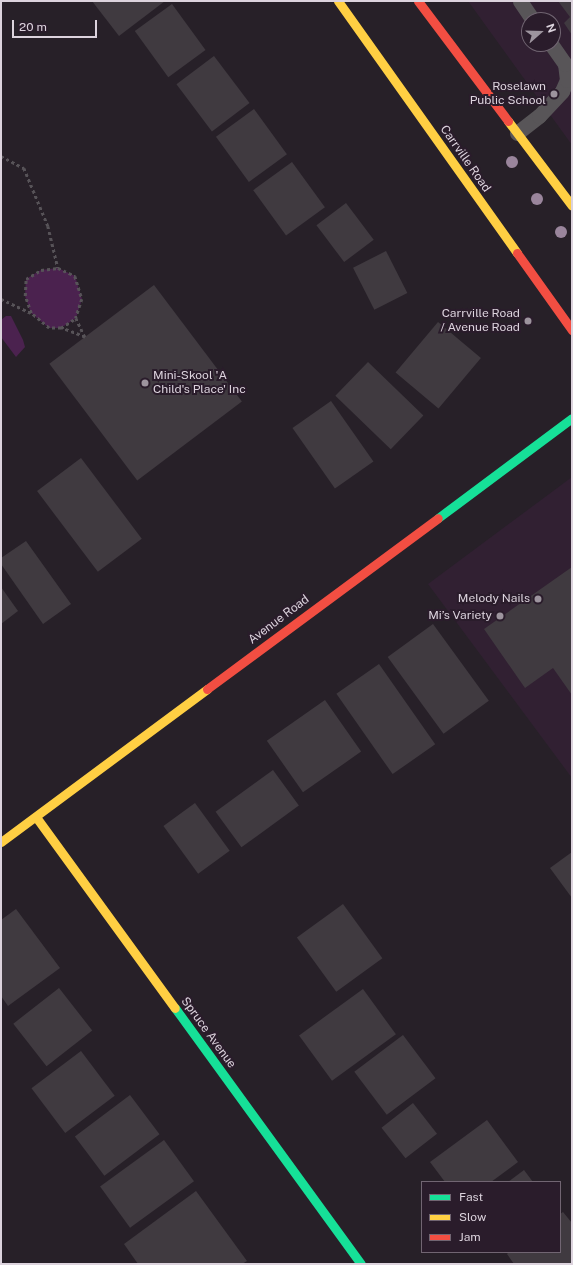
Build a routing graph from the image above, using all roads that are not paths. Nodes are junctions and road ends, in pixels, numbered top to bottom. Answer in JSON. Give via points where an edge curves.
{"nodes":[{"id":1,"x":338,"y":1,"type":"edge"},
{"id":2,"x":418,"y":1,"type":"edge"},
{"id":3,"x":520,"y":1,"type":"edge"},
{"id":4,"x":528,"y":12,"type":"edge"},
{"id":5,"x":557,"y":52,"type":"edge"},
{"id":6,"x":517,"y":133,"type":"junction"},
{"id":7,"x":572,"y":206,"type":"edge"},
{"id":8,"x":572,"y":330,"type":"edge"},
{"id":9,"x":572,"y":418,"type":"edge"},
{"id":10,"x":36,"y":817,"type":"junction"},
{"id":11,"x":1,"y":842,"type":"edge"},
{"id":12,"x":361,"y":1264,"type":"edge"}],
"edges":[{"from":1,"to":8,"type":"street","name":"Carrville Road"},
{"from":2,"to":6,"type":"street"},
{"from":3,"to":4,"type":"lane"},
{"from":5,"to":6,"type":"lane","via":[[565,64],[567,80],[562,91]]},
{"from":6,"to":7,"type":"street"},
{"from":9,"to":10,"type":"street","name":"Avenue Road"},
{"from":10,"to":11,"type":"street","name":"Avenue Road"},
{"from":10,"to":12,"type":"street","name":"Spruce Avenue"}]}
